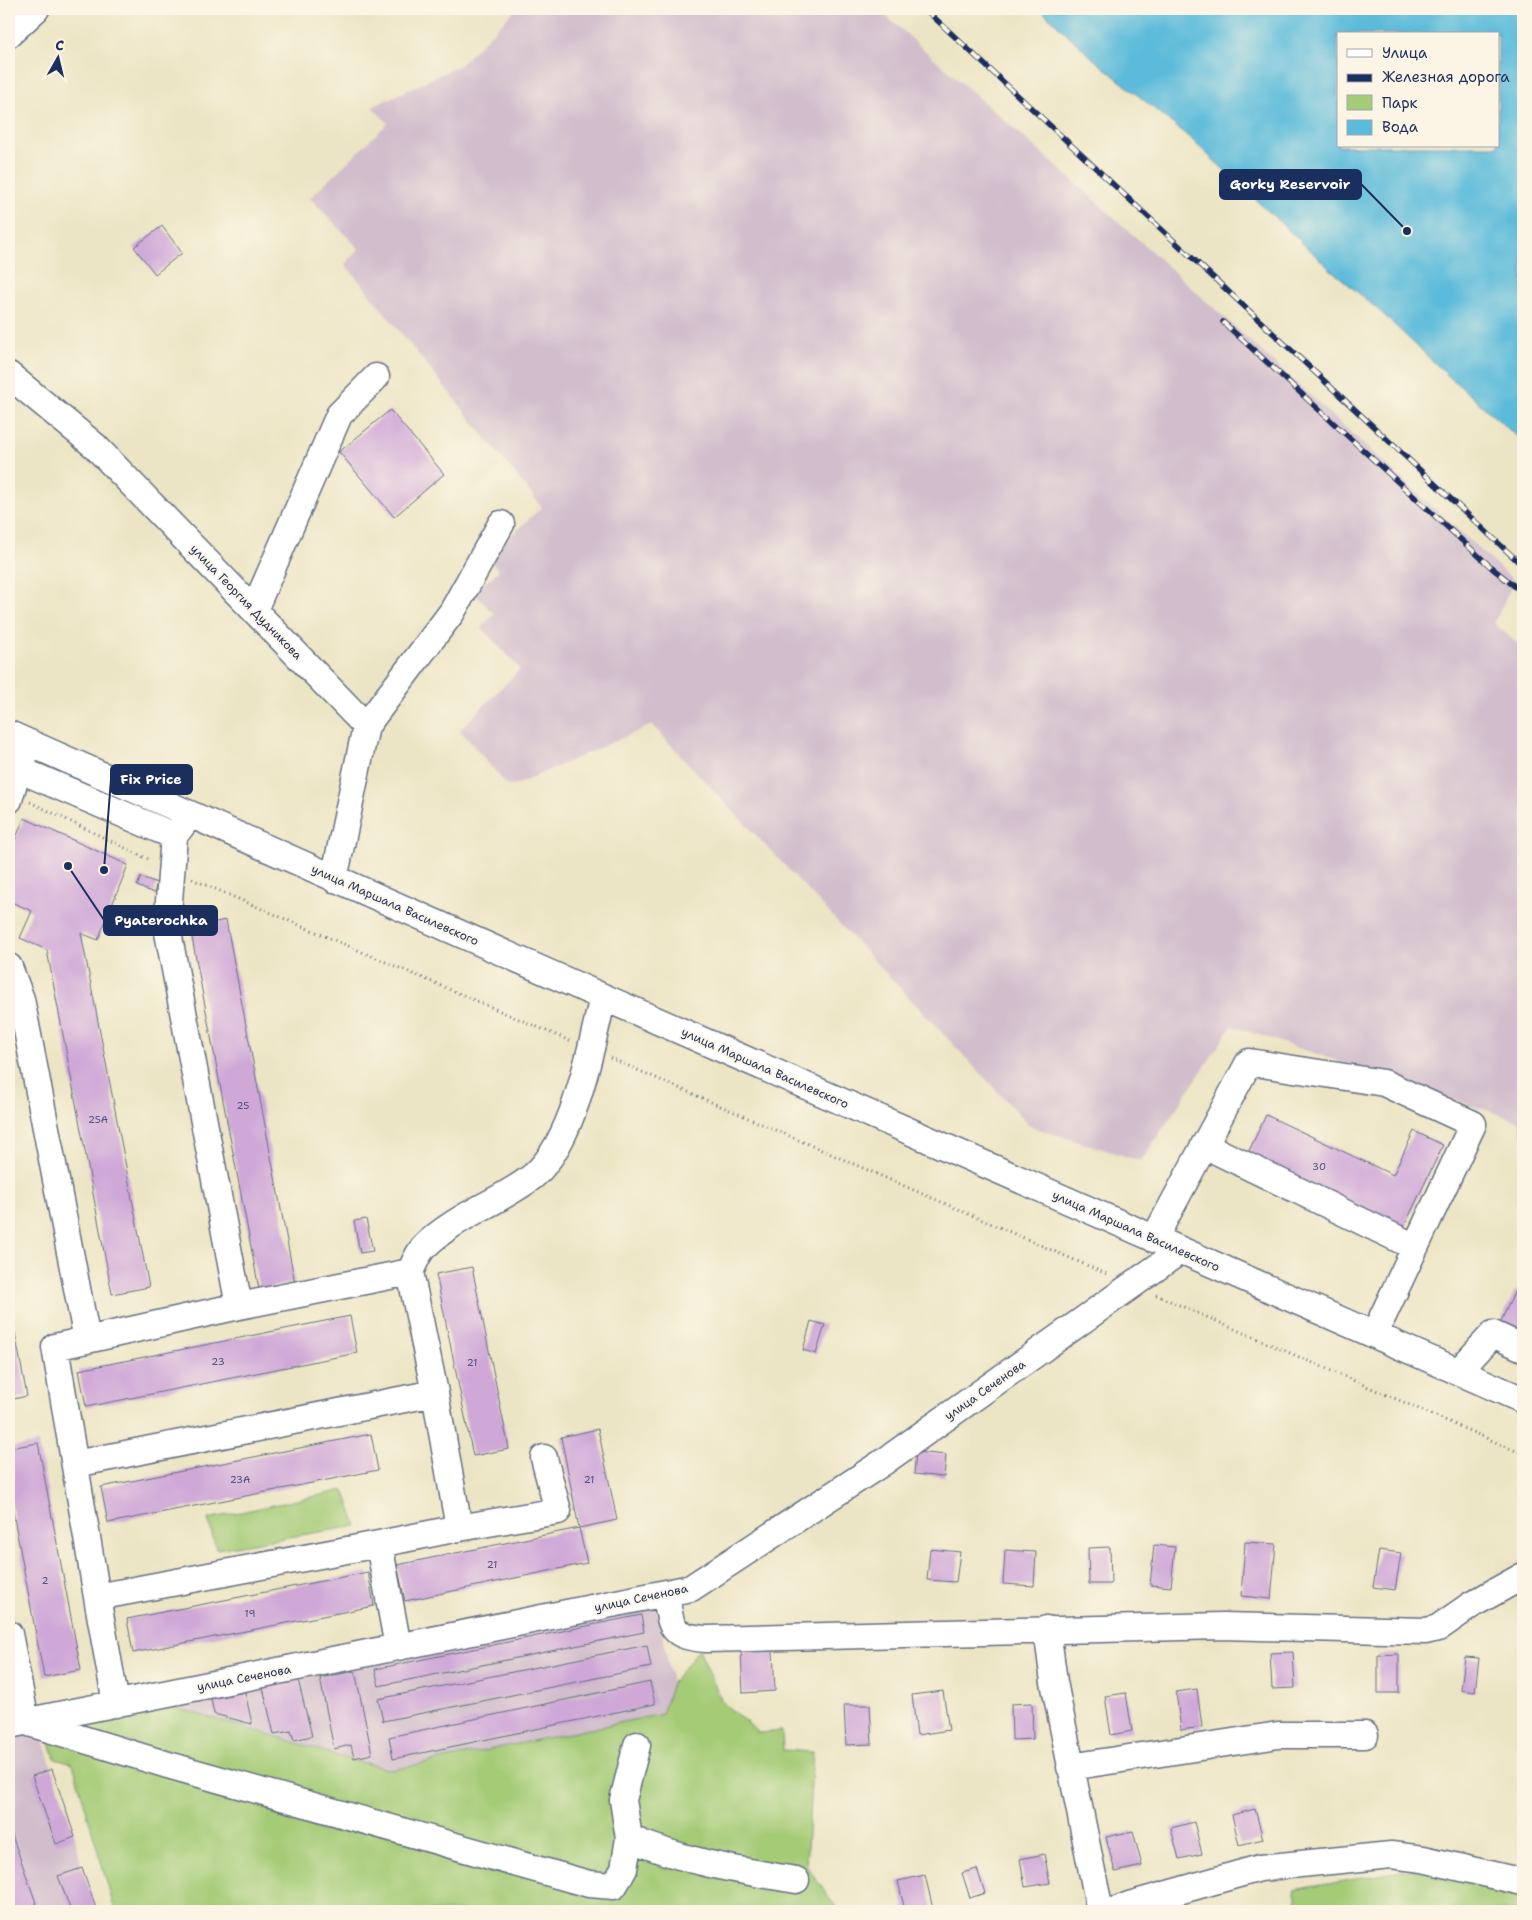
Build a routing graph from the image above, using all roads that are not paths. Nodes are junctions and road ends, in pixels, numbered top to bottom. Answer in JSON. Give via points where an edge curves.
{"nodes":[{"id":1,"x":36,"y":9,"type":"edge"},
{"id":2,"x":9,"y":34,"type":"edge"},
{"id":3,"x":9,"y":375,"type":"edge"},
{"id":4,"x":376,"y":377,"type":"dead end"},
{"id":5,"x":501,"y":524,"type":"dead end"},
{"id":6,"x":254,"y":610,"type":"junction"},
{"id":7,"x":366,"y":726,"type":"junction"},
{"id":8,"x":20,"y":739,"type":"edge"},
{"id":9,"x":13,"y":787,"type":"edge"},
{"id":10,"x":191,"y":815,"type":"junction"},
{"id":11,"x":174,"y":836,"type":"junction"},
{"id":12,"x":334,"y":878,"type":"junction"},
{"id":13,"x":9,"y":967,"type":"edge"},
{"id":14,"x":603,"y":997,"type":"junction"},
{"id":15,"x":1204,"y":1146,"type":"junction"},
{"id":16,"x":1154,"y":1239,"type":"junction"},
{"id":17,"x":1416,"y":1247,"type":"junction"},
{"id":18,"x":1180,"y":1251,"type":"junction"},
{"id":19,"x":410,"y":1272,"type":"junction"},
{"id":20,"x":239,"y":1306,"type":"junction"},
{"id":21,"x":1374,"y":1335,"type":"junction"},
{"id":22,"x":87,"y":1340,"type":"junction"},
{"id":23,"x":1523,"y":1348,"type":"edge"},
{"id":24,"x":1458,"y":1372,"type":"junction"},
{"id":25,"x":434,"y":1393,"type":"junction"},
{"id":26,"x":1523,"y":1400,"type":"edge"},
{"id":27,"x":544,"y":1458,"type":"dead end"},
{"id":28,"x":75,"y":1464,"type":"junction"},
{"id":29,"x":459,"y":1528,"type":"junction"},
{"id":30,"x":379,"y":1544,"type":"junction"},
{"id":31,"x":1523,"y":1576,"type":"edge"},
{"id":32,"x":666,"y":1593,"type":"junction"},
{"id":33,"x":97,"y":1597,"type":"junction"},
{"id":34,"x":1047,"y":1629,"type":"junction"},
{"id":35,"x":9,"y":1634,"type":"edge"},
{"id":36,"x":398,"y":1647,"type":"junction"},
{"id":37,"x":116,"y":1704,"type":"junction"},
{"id":38,"x":17,"y":1724,"type":"edge"},
{"id":39,"x":1365,"y":1734,"type":"dead end"},
{"id":40,"x":637,"y":1745,"type":"dead end"},
{"id":41,"x":1070,"y":1767,"type":"junction"},
{"id":42,"x":629,"y":1838,"type":"junction"},
{"id":43,"x":796,"y":1880,"type":"dead end"},
{"id":44,"x":1523,"y":1882,"type":"edge"},
{"id":45,"x":1100,"y":1911,"type":"edge"},
{"id":46,"x":1114,"y":1911,"type":"edge"}],
"edges":[{"from":1,"to":2,"type":"street"},
{"from":3,"to":6,"type":"street","name":"улица Георгия Дудникова","via":[[95,446]]},
{"from":4,"to":6,"type":"street","via":[[338,416]]},
{"from":5,"to":7,"type":"street","via":[[452,612]]},
{"from":6,"to":7,"type":"street","name":"улица Георгия Дудникова"},
{"from":7,"to":12,"type":"street"},
{"from":8,"to":9,"type":"street"},
{"from":8,"to":10,"type":"street","name":"улица Маршала Василевского"},
{"from":9,"to":11,"type":"street"},
{"from":10,"to":11,"type":"street"},
{"from":10,"to":12,"type":"street","name":"улица Маршала Василевского"},
{"from":11,"to":20,"type":"street","via":[[167,927]]},
{"from":12,"to":14,"type":"street","name":"улица Маршала Василевского"},
{"from":13,"to":22,"type":"street","via":[[21,999]]},
{"from":14,"to":16,"type":"street","name":"улица Маршала Василевского"},
{"from":14,"to":19,"type":"street","via":[[569,1121],[553,1154],[529,1180],[454,1222],[424,1246]]},
{"from":15,"to":16,"type":"street"},
{"from":15,"to":17,"type":"street"},
{"from":15,"to":17,"type":"street","via":[[1248,1062],[1384,1082],[1473,1124]]},
{"from":16,"to":18,"type":"street","name":"улица Маршала Василевского"},
{"from":17,"to":21,"type":"street"},
{"from":18,"to":21,"type":"street","name":"улица Маршала Василевского"},
{"from":18,"to":32,"type":"street","name":"улица Сеченова","via":[[885,1461],[691,1588]]},
{"from":19,"to":20,"type":"street"},
{"from":19,"to":25,"type":"street"},
{"from":20,"to":22,"type":"street"},
{"from":21,"to":24,"type":"street","name":"улица Маршала Василевского"},
{"from":22,"to":28,"type":"street","via":[[55,1347]]},
{"from":23,"to":24,"type":"street","via":[[1493,1334]]},
{"from":24,"to":26,"type":"street","name":"улица Маршала Василевского"},
{"from":25,"to":28,"type":"street"},
{"from":25,"to":29,"type":"street"},
{"from":27,"to":29,"type":"street","via":[[558,1511]]},
{"from":28,"to":33,"type":"street"},
{"from":29,"to":30,"type":"street"},
{"from":30,"to":33,"type":"street"},
{"from":30,"to":36,"type":"street"},
{"from":31,"to":34,"type":"street","via":[[1438,1628],[1426,1631],[1222,1626]]},
{"from":32,"to":34,"type":"street","via":[[670,1624],[680,1635],[698,1639]]},
{"from":32,"to":36,"type":"street","name":"улица Сеченова"},
{"from":33,"to":37,"type":"street"},
{"from":34,"to":41,"type":"street"},
{"from":35,"to":38,"type":"street"},
{"from":36,"to":37,"type":"street","name":"улица Сеченова"},
{"from":37,"to":38,"type":"street","name":"улица Сеченова"},
{"from":38,"to":42,"type":"street","via":[[589,1884],[614,1886],[624,1869]]},
{"from":39,"to":41,"type":"street","via":[[1278,1735]]},
{"from":40,"to":42,"type":"street","via":[[623,1800]]},
{"from":41,"to":45,"type":"street"},
{"from":42,"to":43,"type":"street","via":[[660,1851],[710,1865]]},
{"from":44,"to":46,"type":"street","via":[[1424,1859],[1391,1855],[1260,1868]]}]}
